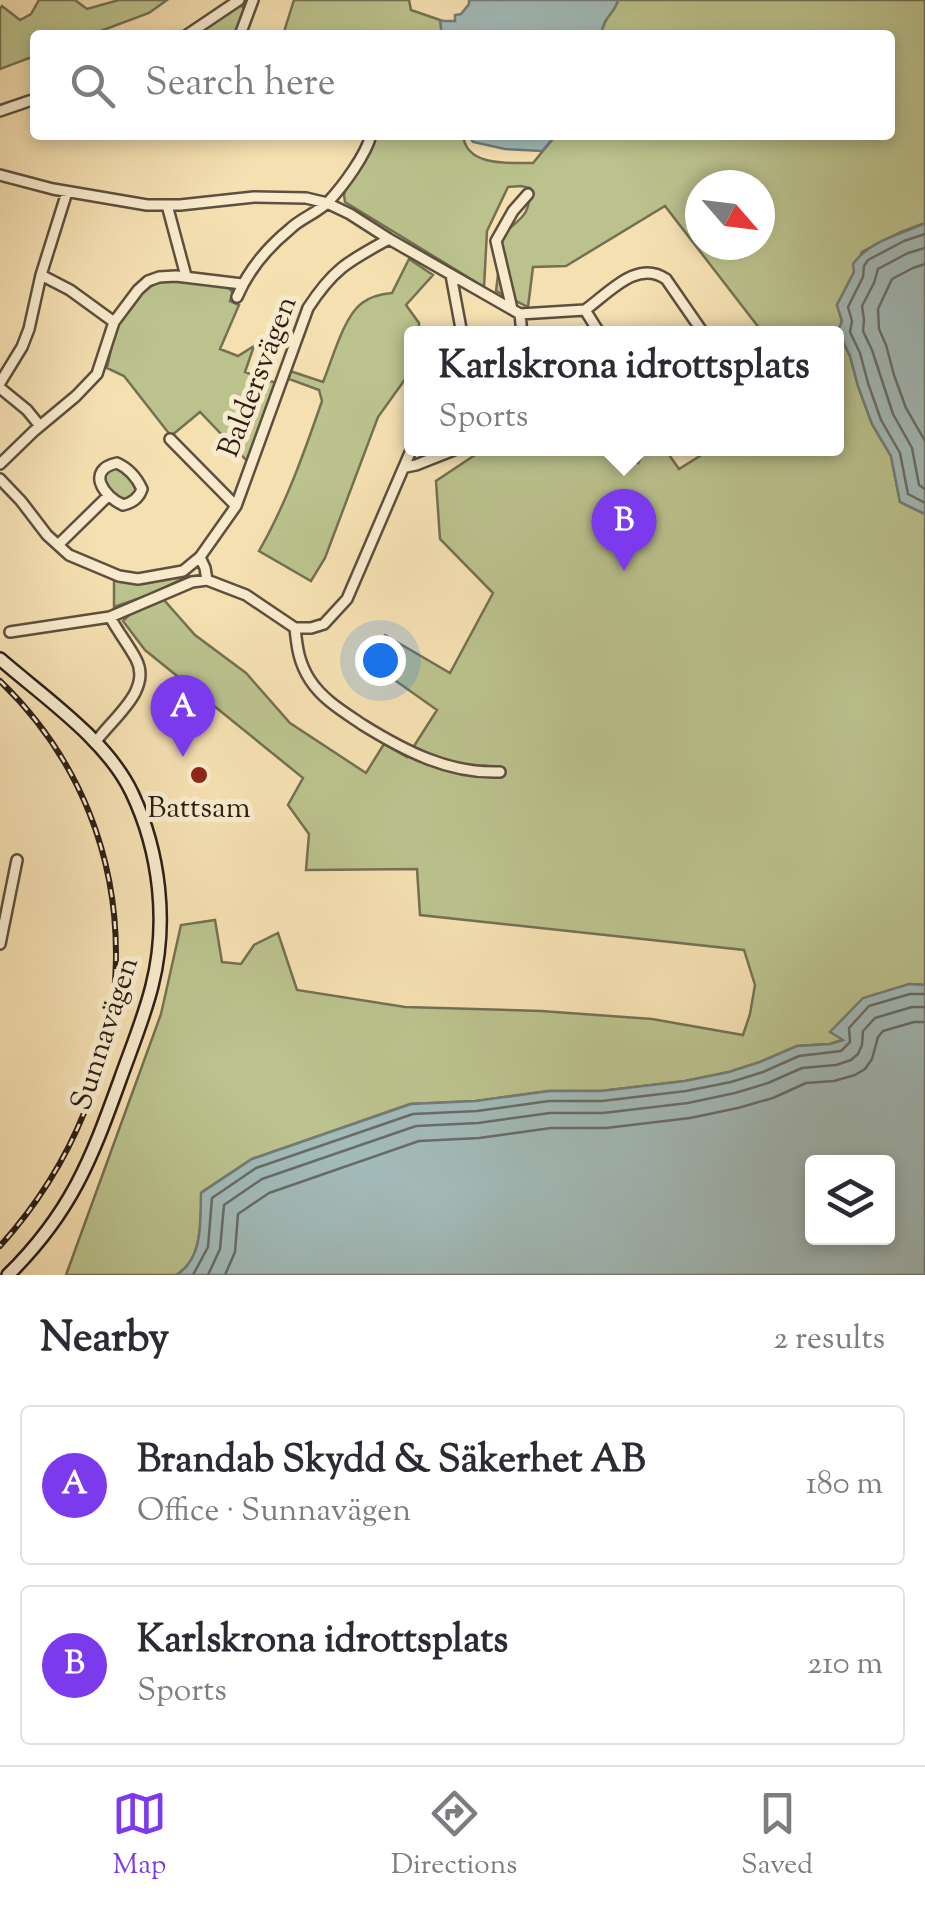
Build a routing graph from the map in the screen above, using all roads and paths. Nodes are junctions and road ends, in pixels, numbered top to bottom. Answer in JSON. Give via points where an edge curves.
{"nodes":[{"id":1,"x":239,"y":0,"type":"edge"},
{"id":2,"x":253,"y":0,"type":"edge"},
{"id":3,"x":194,"y":30,"type":"edge"},
{"id":4,"x":242,"y":30,"type":"edge"},
{"id":5,"x":30,"y":101,"type":"edge"},
{"id":6,"x":0,"y":111,"type":"edge"},
{"id":7,"x":370,"y":140,"type":"edge"},
{"id":8,"x":0,"y":175,"type":"edge"},
{"id":9,"x":66,"y":192,"type":"junction"},
{"id":10,"x":528,"y":194,"type":"dead end"},
{"id":11,"x":327,"y":204,"type":"junction"},
{"id":12,"x":167,"y":206,"type":"junction"},
{"id":13,"x":389,"y":239,"type":"junction"},
{"id":14,"x":41,"y":275,"type":"junction"},
{"id":15,"x":450,"y":275,"type":"junction"},
{"id":16,"x":186,"y":276,"type":"junction"},
{"id":17,"x":242,"y":284,"type":"junction"},
{"id":18,"x":236,"y":297,"type":"dead end"},
{"id":19,"x":585,"y":310,"type":"junction"},
{"id":20,"x":516,"y":311,"type":"junction"},
{"id":21,"x":114,"y":322,"type":"junction"},
{"id":22,"x":460,"y":326,"type":"edge"},
{"id":23,"x":520,"y":326,"type":"edge"},
{"id":24,"x":595,"y":326,"type":"edge"},
{"id":25,"x":698,"y":326,"type":"edge"},
{"id":26,"x":0,"y":385,"type":"edge"},
{"id":27,"x":40,"y":426,"type":"junction"},
{"id":28,"x":170,"y":439,"type":"dead end"},
{"id":29,"x":409,"y":456,"type":"edge"},
{"id":30,"x":438,"y":456,"type":"edge"},
{"id":31,"x":0,"y":464,"type":"edge"},
{"id":32,"x":406,"y":466,"type":"junction"},
{"id":33,"x":0,"y":479,"type":"edge"},
{"id":34,"x":108,"y":496,"type":"junction"},
{"id":35,"x":236,"y":506,"type":"junction"},
{"id":36,"x":58,"y":546,"type":"junction"},
{"id":37,"x":200,"y":557,"type":"junction"},
{"id":38,"x":207,"y":580,"type":"junction"},
{"id":39,"x":110,"y":616,"type":"junction"},
{"id":40,"x":295,"y":628,"type":"junction"},
{"id":41,"x":10,"y":632,"type":"dead end"},
{"id":42,"x":0,"y":659,"type":"edge"},
{"id":43,"x":96,"y":742,"type":"junction"},
{"id":44,"x":500,"y":772,"type":"dead end"},
{"id":45,"x":17,"y":860,"type":"dead end"},
{"id":46,"x":4,"y":898,"type":"edge"},
{"id":47,"x":0,"y":944,"type":"edge"},
{"id":48,"x":8,"y":1275,"type":"edge"}],
"edges":[{"from":1,"to":3,"type":"street"},
{"from":2,"to":4,"type":"street"},
{"from":5,"to":6,"type":"street"},
{"from":7,"to":11,"type":"street"},
{"from":8,"to":9,"type":"street"},
{"from":9,"to":12,"type":"street"},
{"from":9,"to":14,"type":"street"},
{"from":10,"to":20,"type":"street","via":[[496,241]]},
{"from":11,"to":12,"type":"street","via":[[254,196]]},
{"from":11,"to":13,"type":"street"},
{"from":11,"to":17,"type":"street","via":[[292,226]]},
{"from":12,"to":16,"type":"street"},
{"from":13,"to":15,"type":"street"},
{"from":13,"to":35,"type":"street","name":"Baldersvägen","via":[[346,264],[308,308]]},
{"from":14,"to":21,"type":"street"},
{"from":14,"to":26,"type":"street","via":[[22,347]]},
{"from":15,"to":20,"type":"street"},
{"from":15,"to":22,"type":"street"},
{"from":16,"to":17,"type":"street"},
{"from":16,"to":21,"type":"street","via":[[148,281]]},
{"from":17,"to":18,"type":"street"},
{"from":19,"to":20,"type":"street"},
{"from":19,"to":24,"type":"street"},
{"from":19,"to":25,"type":"street","via":[[648,271],[666,279]]},
{"from":20,"to":23,"type":"street"},
{"from":21,"to":27,"type":"street","via":[[97,374]]},
{"from":26,"to":27,"type":"street"},
{"from":27,"to":31,"type":"street"},
{"from":28,"to":35,"type":"street"},
{"from":29,"to":32,"type":"street"},
{"from":30,"to":32,"type":"street"},
{"from":32,"to":40,"type":"street","via":[[347,599],[324,624]]},
{"from":33,"to":36,"type":"street"},
{"from":34,"to":34,"type":"street","via":[[123,505],[142,489],[124,466],[108,465],[100,476]]},
{"from":34,"to":36,"type":"street"},
{"from":35,"to":37,"type":"street","name":"Baldersvägen"},
{"from":36,"to":37,"type":"street","via":[[81,561],[138,579],[183,571]]},
{"from":37,"to":38,"type":"street"},
{"from":38,"to":39,"type":"street"},
{"from":38,"to":40,"type":"street","via":[[246,595]]},
{"from":39,"to":41,"type":"street"},
{"from":39,"to":43,"type":"street","via":[[140,678]]},
{"from":40,"to":44,"type":"street","via":[[297,654],[310,680],[342,711],[431,761]]},
{"from":42,"to":43,"type":"main road","name":"Sunnavägen"},
{"from":43,"to":48,"type":"main road","name":"Sunnavägen","via":[[132,792],[152,850],[158,960],[83,1176],[45,1235]]},
{"from":45,"to":46,"type":"street"},
{"from":46,"to":47,"type":"street"}]}
